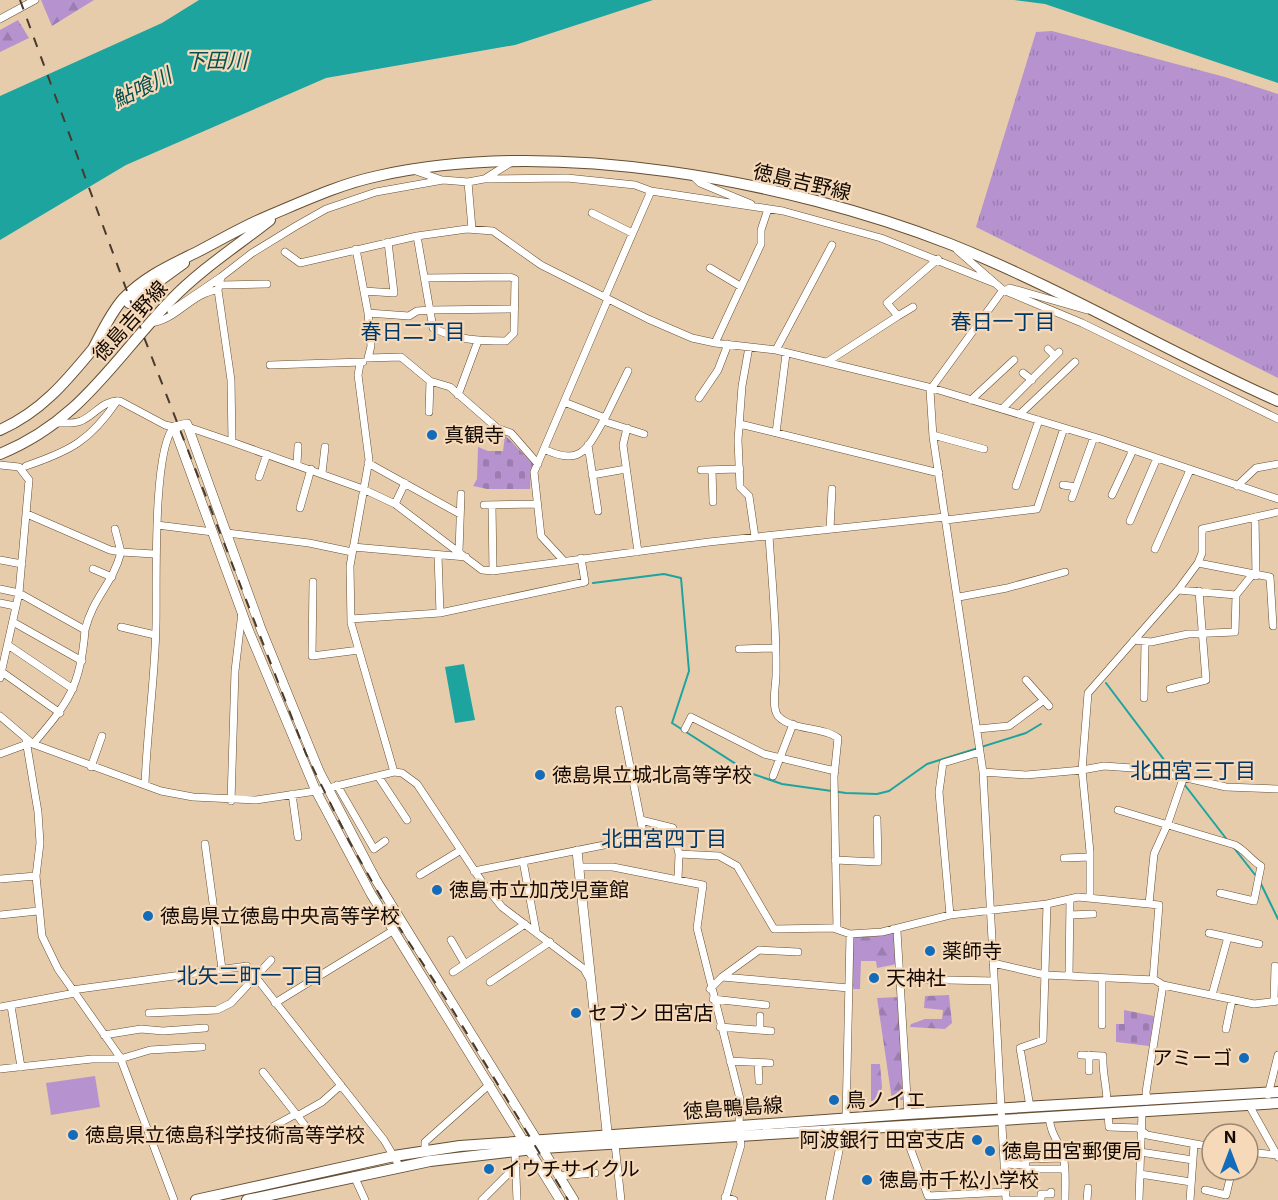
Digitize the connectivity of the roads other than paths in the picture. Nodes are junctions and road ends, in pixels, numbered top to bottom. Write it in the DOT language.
graph roads {
  1 [pos="35,0"];
  2 [pos="0,19"];
  3 [pos="512,162"];
  4 [pos="411,170"];
  5 [pos="693,177"];
  6 [pos="484,179"];
  7 [pos="442,180"];
  8 [pos="468,182"];
  9 [pos="651,191"];
  10 [pos="756,207"];
  11 [pos="285,209"];
  12 [pos="768,209"];
  13 [pos="592,213"];
  14 [pos="472,230"];
  15 [pos="632,233"];
  16 [pos="417,236"];
  17 [pos="388,242"];
  18 [pos="832,245"];
  19 [pos="951,245"];
  20 [pos="356,249"];
  21 [pos="285,252"];
  22 [pos="938,259"];
  23 [pos="710,268"];
  24 [pos="424,278"];
  25 [pos="994,283"];
  26 [pos="220,284"];
  27 [pos="267,284"];
  28 [pos="740,286"];
  29 [pos="364,291"];
  30 [pos="1003,291"];
  31 [pos="607,298"];
  32 [pos="913,307"];
  33 [pos="514,309"];
  34 [pos="430,310"];
  35 [pos="1098,311"];
  36 [pos="368,313"];
  37 [pos="898,316"];
  38 [pos="167,318"];
  39 [pos="150,323"];
  40 [pos="478,341"];
  41 [pos="715,343"];
  42 [pos="728,344"];
  43 [pos="749,347"];
  44 [pos="1048,349"];
  45 [pos="776,350"];
  46 [pos="786,354"];
  47 [pos="368,358"];
  48 [pos="1014,360"];
  49 [pos="827,362"];
  50 [pos="1074,362"];
  51 [pos="360,364"];
  52 [pos="270,365"];
  53 [pos="628,371"];
  54 [pos="1023,373"];
  55 [pos="1032,380"];
  56 [pos="430,381"];
  57 [pos="932,388"];
  58 [pos="458,395"];
  59 [pos="699,398"];
  60 [pos="117,400"];
  61 [pos="971,400"];
  62 [pos="1278,401"];
  63 [pos="564,402"];
  64 [pos="1002,409"];
  65 [pos="429,412"];
  66 [pos="1020,414"];
  67 [pos="1278,419"];
  68 [pos="604,420"];
  69 [pos="1039,420"];
  70 [pos="57,423"];
  71 [pos="740,424"];
  72 [pos="188,425"];
  73 [pos="174,427"];
  74 [pos="627,428"];
  75 [pos="1064,428"];
  76 [pos="0,430"];
  77 [pos="776,433"];
  78 [pos="644,434"];
  79 [pos="933,435"];
  80 [pos="1094,437"];
  81 [pos="232,442"];
  82 [pos="588,445"];
  83 [pos="298,446"];
  84 [pos="326,447"];
  85 [pos="544,449"];
  86 [pos="984,449"];
  87 [pos="1133,450"];
  88 [pos="0,454"];
  89 [pos="267,454"];
  90 [pos="1157,458"];
  91 [pos="368,463"];
  92 [pos="297,464"];
  93 [pos="538,464"];
  94 [pos="0,465"];
  95 [pos="1278,465"];
  96 [pos="26,466"];
  97 [pos="311,469"];
  98 [pos="627,469"];
  99 [pos="740,469"];
  100 [pos="701,470"];
  101 [pos="712,470"];
  102 [pos="1190,470"];
  103 [pos="322,473"];
  104 [pos="939,473"];
  105 [pos="592,475"];
  106 [pos="259,477"];
  107 [pos="405,483"];
  108 [pos="1063,485"];
  109 [pos="1016,486"];
  110 [pos="1237,486"];
  111 [pos="1076,487"];
  112 [pos="363,489"];
  113 [pos="832,489"];
  114 [pos="461,494"];
  115 [pos="1112,495"];
  116 [pos="1072,498"];
  117 [pos="1278,499"];
  118 [pos="713,502"];
  119 [pos="395,504"];
  120 [pos="537,504"];
  121 [pos="300,508"];
  122 [pos="598,511"];
  123 [pos="1278,512"];
  124 [pos="27,514"];
  125 [pos="460,514"];
  126 [pos="1255,517"];
  127 [pos="946,518"];
  128 [pos="1130,521"];
  129 [pos="157,525"];
  130 [pos="115,529"];
  131 [pos="830,529"];
  132 [pos="213,532"];
  133 [pos="227,533"];
  134 [pos="769,536"];
  135 [pos="754,537"];
  136 [pos="1155,549"];
  137 [pos="353,550"];
  138 [pos="121,552"];
  139 [pos="638,552"];
  140 [pos="154,554"];
  141 [pos="438,555"];
  142 [pos="462,555"];
  143 [pos="581,558"];
  144 [pos="0,560"];
  145 [pos="563,560"];
  146 [pos="1198,563"];
  147 [pos="22,564"];
  148 [pos="93,569"];
  149 [pos="493,571"];
  150 [pos="1065,572"];
  151 [pos="1254,575"];
  152 [pos="112,577"];
  153 [pos="313,582"];
  154 [pos="0,589"];
  155 [pos="1178,590"];
  156 [pos="1199,591"];
  157 [pos="19,593"];
  158 [pos="1236,595"];
  159 [pos="959,597"];
  160 [pos="0,603"];
  161 [pos="15,606"];
  162 [pos="242,612"];
  163 [pos="440,613"];
  164 [pos="351,619"];
  165 [pos="12,622"];
  166 [pos="121,627"];
  167 [pos="1273,627"];
  168 [pos="85,630"];
  169 [pos="1201,634"];
  170 [pos="155,635"];
  171 [pos="1134,640"];
  172 [pos="1145,643"];
  173 [pos="8,645"];
  174 [pos="775,648"];
  175 [pos="359,650"];
  176 [pos="740,650"];
  177 [pos="82,661"];
  178 [pos="1,675"];
  179 [pos="1026,680"];
  180 [pos="74,689"];
  181 [pos="1170,689"];
  182 [pos="1144,698"];
  183 [pos="619,710"];
  184 [pos="60,712"];
  185 [pos="0,716"];
  186 [pos="793,724"];
  187 [pos="685,729"];
  188 [pos="978,729"];
  189 [pos="102,736"];
  190 [pos="29,743"];
  191 [pos="980,752"];
  192 [pos="0,754"];
  193 [pos="781,759"];
  194 [pos="91,767"];
  195 [pos="1082,770"];
  196 [pos="835,771"];
  197 [pos="394,772"];
  198 [pos="983,772"];
  199 [pos="378,776"];
  200 [pos="773,776"];
  201 [pos="1184,776"];
  202 [pos="145,784"];
  203 [pos="332,787"];
  204 [pos="1278,789"];
  205 [pos="316,791"];
  206 [pos="292,794"];
  207 [pos="231,801"];
  208 [pos="1118,810"];
  209 [pos="877,819"];
  210 [pos="406,820"];
  211 [pos="641,820"];
  212 [pos="1168,823"];
  213 [pos="298,837"];
  214 [pos="385,841"];
  215 [pos="205,844"];
  216 [pos="460,850"];
  217 [pos="577,851"];
  218 [pos="679,854"];
  219 [pos="1090,857"];
  220 [pos="1064,858"];
  221 [pos="835,860"];
  222 [pos="523,861"];
  223 [pos="579,867"];
  224 [pos="474,871"];
  225 [pos="420,874"];
  226 [pos="36,876"];
  227 [pos="0,879"];
  228 [pos="678,879"];
  229 [pos="1220,892"];
  230 [pos="1090,898"];
  231 [pos="1070,899"];
  232 [pos="1047,904"];
  233 [pos="1149,904"];
  234 [pos="990,910"];
  235 [pos="38,911"];
  236 [pos="1093,914"];
  237 [pos="0,915"];
  238 [pos="950,915"];
  239 [pos="1070,915"];
  240 [pos="525,924"];
  241 [pos="837,929"];
  242 [pos="893,929"];
  243 [pos="394,930"];
  244 [pos="536,931"];
  245 [pos="1209,933"];
  246 [pos="850,934"];
  247 [pos="1228,937"];
  248 [pos="451,940"];
  249 [pos="550,942"];
  250 [pos="1258,944"];
  251 [pos="798,952"];
  252 [pos="271,960"];
  253 [pos="993,963"];
  254 [pos="465,964"];
  255 [pos="1275,966"];
  256 [pos="222,969"];
  257 [pos="453,972"];
  258 [pos="254,975"];
  259 [pos="1045,975"];
  260 [pos="1069,976"];
  261 [pos="722,977"];
  262 [pos="589,978"];
  263 [pos="1102,978"];
  264 [pos="901,979"];
  265 [pos="1153,980"];
  266 [pos="994,981"];
  267 [pos="490,982"];
  268 [pos="1164,985"];
  269 [pos="849,988"];
  270 [pos="710,989"];
  271 [pos="74,991"];
  272 [pos="1212,995"];
  273 [pos="713,999"];
  274 [pos="1232,999"];
  275 [pos="1276,1001"];
  276 [pos="275,1003"];
  277 [pos="766,1005"];
  278 [pos="11,1006"];
  279 [pos="0,1007"];
  280 [pos="149,1013"];
  281 [pos="760,1016"];
  282 [pos="1102,1025"];
  283 [pos="720,1027"];
  284 [pos="205,1029"];
  285 [pos="1226,1029"];
  286 [pos="760,1030"];
  287 [pos="771,1031"];
  288 [pos="104,1035"];
  289 [pos="202,1047"];
  290 [pos="1278,1055"];
  291 [pos="120,1059"];
  292 [pos="730,1061"];
  293 [pos="758,1063"];
  294 [pos="770,1063"];
  295 [pos="21,1067"];
  296 [pos="0,1069"];
  297 [pos="1089,1071"];
  298 [pos="263,1072"];
  299 [pos="759,1081"];
  300 [pos="490,1083"];
  301 [pos="341,1085"];
  302 [pos="1273,1097"];
  303 [pos="1147,1101"];
  304 [pos="1250,1105"];
  305 [pos="1030,1107"];
  306 [pos="1108,1108"];
  307 [pos="1002,1109"];
  308 [pos="1142,1112"];
  309 [pos="908,1114"];
  310 [pos="297,1115"];
  311 [pos="1049,1117"];
  312 [pos="846,1119"];
  313 [pos="1002,1121"];
  314 [pos="902,1126"];
  315 [pos="740,1131"];
  316 [pos="843,1131"];
  317 [pos="1143,1131"];
  318 [pos="263,1132"];
  319 [pos="314,1137"];
  320 [pos="610,1141"];
  321 [pos="540,1144"];
  322 [pos="526,1145"];
  323 [pos="1194,1145"];
  324 [pos="1200,1146"];
  325 [pos="425,1151"];
  326 [pos="515,1152"];
  327 [pos="1140,1152"];
  328 [pos="1260,1154"];
  329 [pos="394,1156"];
  330 [pos="1278,1156"];
  331 [pos="1063,1158"];
  332 [pos="1193,1160"];
  333 [pos="1004,1164"];
  334 [pos="1025,1164"];
  335 [pos="516,1166"];
  336 [pos="400,1167"];
  337 [pos="1064,1169"];
  338 [pos="595,1173"];
  339 [pos="1140,1174"];
  340 [pos="354,1176"];
  341 [pos="559,1176"];
  342 [pos="1191,1182"];
  343 [pos="1229,1182"];
  344 [pos="1088,1188"];
  345 [pos="1205,1190"];
  346 [pos="1006,1192"];
  347 [pos="1051,1192"];
  348 [pos="1226,1197"];
  349 [pos="725,1199"];
  350 [pos="174,1200"];
  351 [pos="196,1200"];
  352 [pos="247,1200"];
  353 [pos="365,1200"];
  354 [pos="482,1200"];
  355 [pos="517,1200"];
  356 [pos="560,1200"];
  357 [pos="574,1200"];
  358 [pos="621,1200"];
  359 [pos="734,1200"];
  360 [pos="829,1200"];
  361 [pos="1065,1200"];
  362 [pos="1088,1200"];
  363 [pos="1139,1200"];
  364 [pos="1190,1200"];
  1 -- 2 [label="street"];
  3 -- 4 [label="main road, 徳島吉野線"];
  3 -- 5 [label="main road, 徳島吉野線"];
  3 -- 6 [label="street"];
  4 -- 7 [label="street"];
  4 -- 11 [label="main road, 徳島吉野線"];
  5 -- 10 [label="street"];
  5 -- 19 [label="main road, 徳島吉野線"];
  6 -- 8 [label="street"];
  6 -- 9 [label="street"];
  7 -- 8 [label="street"];
  7 -- 26 [label="street"];
  8 -- 14 [label="street"];
  9 -- 10 [label="street"];
  9 -- 15 [label="street"];
  10 -- 12 [label="street"];
  11 -- 39 [label="main road, 徳島吉野線"];
  11 -- 76 [label="main road, 徳島吉野線"];
  12 -- 22 [label="street"];
  12 -- 28 [label="street"];
  13 -- 15 [label="street"];
  14 -- 16 [label="street"];
  14 -- 31 [label="street"];
  15 -- 31 [label="street"];
  16 -- 17 [label="street"];
  16 -- 24 [label="street"];
  17 -- 20 [label="street"];
  17 -- 29 [label="street"];
  18 -- 45 [label="street"];
  19 -- 25 [label="street"];
  19 -- 35 [label="main road, 徳島吉野線"];
  20 -- 21 [label="street"];
  20 -- 29 [label="street"];
  22 -- 25 [label="street"];
  22 -- 37 [label="street"];
  23 -- 28 [label="street"];
  24 -- 33 [label="street"];
  24 -- 34 [label="street"];
  25 -- 30 [label="street"];
  26 -- 27 [label="street"];
  26 -- 38 [label="street"];
  26 -- 38 [label="street"];
  26 -- 81 [label="street"];
  28 -- 41 [label="street"];
  29 -- 36 [label="street"];
  30 -- 35 [label="street"];
  30 -- 57 [label="street"];
  30 -- 67 [label="street"];
  31 -- 41 [label="street"];
  31 -- 63 [label="street"];
  32 -- 37 [label="street"];
  33 -- 34 [label="street"];
  33 -- 40 [label="street"];
  34 -- 36 [label="street"];
  34 -- 40 [label="street"];
  35 -- 62 [label="main road, 徳島吉野線"];
  36 -- 47 [label="street"];
  37 -- 49 [label="street"];
  38 -- 39 [label="street"];
  39 -- 70 [label="main road, 徳島吉野線"];
  40 -- 58 [label="street"];
  41 -- 42 [label="street"];
  42 -- 43 [label="street"];
  42 -- 59 [label="street"];
  43 -- 45 [label="street"];
  43 -- 71 [label="street"];
  44 -- 55 [label="street"];
  45 -- 46 [label="street"];
  46 -- 49 [label="street"];
  46 -- 77 [label="street"];
  47 -- 51 [label="street"];
  47 -- 56 [label="street"];
  48 -- 61 [label="street"];
  49 -- 57 [label="street"];
  50 -- 66 [label="street"];
  51 -- 52 [label="street"];
  51 -- 91 [label="street"];
  53 -- 68 [label="street"];
  54 -- 55 [label="street"];
  55 -- 64 [label="street"];
  56 -- 58 [label="street"];
  56 -- 65 [label="street"];
  57 -- 61 [label="street"];
  57 -- 79 [label="street"];
  58 -- 93 [label="street"];
  60 -- 70 [label="street"];
  60 -- 73 [label="street"];
  60 -- 96 [label="street"];
  61 -- 64 [label="street"];
  63 -- 68 [label="street"];
  63 -- 85 [label="street"];
  64 -- 66 [label="street"];
  66 -- 69 [label="street"];
  68 -- 74 [label="street"];
  68 -- 82 [label="street"];
  69 -- 75 [label="street"];
  69 -- 109 [label="street"];
  70 -- 88 [label="main road, 徳島吉野線"];
  71 -- 77 [label="street"];
  71 -- 99 [label="street"];
  72 -- 73 [label="street"];
  72 -- 81 [label="street"];
  72 -- 133 [label="street"];
  73 -- 129 [label="street"];
  73 -- 132 [label="street"];
  74 -- 78 [label="street"];
  74 -- 98 [label="street"];
  75 -- 80 [label="street"];
  75 -- 127 [label="street"];
  77 -- 104 [label="street"];
  79 -- 86 [label="street"];
  79 -- 104 [label="street"];
  80 -- 87 [label="street"];
  80 -- 111 [label="street"];
  81 -- 89 [label="street"];
  82 -- 85 [label="street"];
  82 -- 105 [label="street"];
  83 -- 92 [label="street"];
  84 -- 103 [label="street"];
  85 -- 93 [label="street"];
  87 -- 90 [label="street"];
  87 -- 115 [label="street"];
  89 -- 92 [label="street"];
  89 -- 106 [label="street"];
  90 -- 102 [label="street"];
  90 -- 128 [label="street"];
  91 -- 107 [label="street"];
  91 -- 112 [label="street"];
  92 -- 97 [label="street"];
  93 -- 120 [label="street"];
  94 -- 124 [label="street"];
  95 -- 110 [label="street"];
  97 -- 103 [label="street"];
  97 -- 121 [label="street"];
  98 -- 105 [label="street"];
  98 -- 139 [label="street"];
  99 -- 101 [label="street"];
  99 -- 135 [label="street"];
  100 -- 101 [label="street"];
  101 -- 118 [label="street"];
  102 -- 110 [label="street"];
  102 -- 136 [label="street"];
  103 -- 112 [label="street"];
  104 -- 127 [label="street"];
  105 -- 122 [label="street"];
  107 -- 119 [label="street"];
  107 -- 125 [label="street"];
  108 -- 111 [label="street"];
  110 -- 117 [label="street"];
  111 -- 116 [label="street"];
  112 -- 119 [label="street"];
  112 -- 137 [label="street"];
  113 -- 131 [label="street"];
  114 -- 125 [label="street"];
  119 -- 142 [label="street"];
  120 -- 145 [label="street"];
  120 -- 149 [label="street"];
  123 -- 126 [label="street"];
  124 -- 138 [label="street"];
  124 -- 147 [label="street"];
  125 -- 142 [label="street"];
  126 -- 146 [label="street"];
  126 -- 151 [label="street"];
  127 -- 131 [label="street"];
  127 -- 159 [label="street"];
  129 -- 132 [label="street"];
  129 -- 140 [label="street"];
  130 -- 138 [label="street"];
  131 -- 134 [label="street"];
  132 -- 162 [label="street"];
  133 -- 137 [label="street"];
  133 -- 203 [label="street"];
  134 -- 135 [label="street"];
  134 -- 174 [label="street"];
  135 -- 139 [label="street"];
  137 -- 141 [label="street"];
  137 -- 164 [label="street"];
  138 -- 140 [label="street"];
  138 -- 152 [label="street"];
  139 -- 143 [label="street"];
  140 -- 170 [label="street"];
  141 -- 142 [label="street"];
  141 -- 163 [label="street"];
  142 -- 149 [label="street"];
  143 -- 145 [label="street"];
  143 -- 163 [label="street"];
  144 -- 147 [label="street"];
  145 -- 149 [label="street"];
  146 -- 151 [label="street"];
  146 -- 155 [label="street"];
  147 -- 157 [label="street"];
  148 -- 152 [label="street"];
  150 -- 159 [label="street"];
  151 -- 158 [label="street"];
  151 -- 167 [label="street"];
  152 -- 168 [label="street"];
  153 -- 175 [label="street"];
  154 -- 157 [label="street"];
  155 -- 156 [label="street"];
  155 -- 171 [label="street"];
  156 -- 158 [label="street"];
  156 -- 169 [label="street"];
  157 -- 161 [label="street"];
  157 -- 168 [label="street"];
  158 -- 169 [label="street"];
  159 -- 188 [label="street"];
  160 -- 161 [label="street"];
  161 -- 165 [label="street"];
  162 -- 205 [label="street"];
  162 -- 207 [label="street"];
  163 -- 164 [label="street"];
  164 -- 175 [label="street"];
  165 -- 173 [label="street"];
  165 -- 177 [label="street"];
  166 -- 170 [label="street"];
  168 -- 177 [label="street"];
  169 -- 172 [label="street"];
  169 -- 181 [label="street"];
  170 -- 202 [label="street"];
  171 -- 172 [label="street"];
  171 -- 195 [label="street"];
  172 -- 182 [label="street"];
  173 -- 178 [label="street"];
  173 -- 180 [label="street"];
  174 -- 176 [label="street"];
  174 -- 186 [label="street"];
  175 -- 197 [label="street"];
  177 -- 180 [label="street"];
  178 -- 184 [label="street"];
  179 -- 188 [label="street"];
  180 -- 184 [label="street"];
  183 -- 211 [label="street"];
  184 -- 190 [label="street"];
  185 -- 190 [label="street"];
  186 -- 193 [label="street"];
  186 -- 196 [label="street"];
  187 -- 193 [label="street"];
  188 -- 191 [label="street"];
  189 -- 194 [label="street"];
  190 -- 192 [label="street"];
  190 -- 194 [label="street"];
  190 -- 226 [label="street"];
  191 -- 198 [label="street"];
  191 -- 238 [label="street"];
  193 -- 196 [label="street"];
  193 -- 200 [label="street"];
  194 -- 202 [label="street"];
  195 -- 198 [label="street"];
  195 -- 201 [label="street"];
  195 -- 219 [label="street"];
  196 -- 221 [label="street"];
  197 -- 199 [label="street"];
  197 -- 216 [label="street"];
  198 -- 234 [label="street"];
  199 -- 203 [label="street"];
  199 -- 210 [label="street"];
  201 -- 204 [label="street"];
  201 -- 212 [label="street"];
  202 -- 207 [label="street"];
  203 -- 205 [label="street"];
  203 -- 214 [label="street"];
  203 -- 321 [label="street"];
  205 -- 206 [label="street"];
  205 -- 243 [label="street"];
  206 -- 207 [label="street"];
  206 -- 213 [label="street"];
  208 -- 212 [label="street"];
  209 -- 221 [label="street"];
  211 -- 217 [label="street"];
  211 -- 218 [label="street"];
  212 -- 229 [label="street"];
  212 -- 233 [label="street"];
  215 -- 256 [label="street"];
  216 -- 224 [label="street"];
  216 -- 225 [label="street"];
  217 -- 222 [label="street"];
  217 -- 223 [label="street"];
  218 -- 228 [label="street"];
  218 -- 241 [label="street"];
  219 -- 220 [label="street"];
  219 -- 230 [label="street"];
  221 -- 241 [label="street"];
  222 -- 224 [label="street"];
  222 -- 244 [label="street"];
  223 -- 228 [label="street"];
  223 -- 262 [label="street"];
  224 -- 240 [label="street"];
  226 -- 227 [label="street"];
  226 -- 235 [label="street"];
  228 -- 270 [label="street"];
  230 -- 231 [label="street"];
  230 -- 233 [label="street"];
  231 -- 232 [label="street"];
  231 -- 239 [label="street"];
  232 -- 234 [label="street"];
  232 -- 259 [label="street"];
  233 -- 265 [label="street"];
  234 -- 238 [label="street"];
  234 -- 253 [label="street"];
  235 -- 237 [label="street"];
  235 -- 271 [label="street"];
  236 -- 239 [label="street"];
  238 -- 242 [label="street"];
  239 -- 260 [label="street"];
  240 -- 244 [label="street"];
  240 -- 254 [label="street"];
  241 -- 246 [label="street"];
  242 -- 246 [label="street"];
  242 -- 264 [label="street"];
  243 -- 276 [label="street"];
  243 -- 300 [label="street"];
  244 -- 249 [label="street"];
  245 -- 247 [label="street"];
  246 -- 269 [label="street"];
  247 -- 250 [label="street"];
  247 -- 272 [label="street"];
  248 -- 254 [label="street"];
  249 -- 262 [label="street"];
  249 -- 267 [label="street"];
  251 -- 261 [label="street"];
  252 -- 258 [label="street"];
  253 -- 259 [label="street"];
  253 -- 266 [label="street"];
  254 -- 257 [label="street"];
  255 -- 275 [label="street"];
  256 -- 258 [label="street"];
  256 -- 271 [label="street"];
  258 -- 276 [label="street"];
  258 -- 280 [label="street"];
  259 -- 260 [label="street"];
  259 -- 305 [label="street"];
  260 -- 263 [label="street"];
  261 -- 269 [label="street"];
  261 -- 270 [label="street"];
  262 -- 320 [label="street"];
  263 -- 265 [label="street"];
  263 -- 282 [label="street"];
  264 -- 266 [label="street"];
  264 -- 309 [label="street"];
  265 -- 268 [label="street"];
  266 -- 307 [label="street"];
  268 -- 272 [label="street"];
  268 -- 303 [label="street"];
  269 -- 312 [label="street"];
  270 -- 273 [label="street"];
  271 -- 278 [label="street"];
  271 -- 288 [label="street"];
  272 -- 274 [label="street"];
  273 -- 277 [label="street"];
  273 -- 283 [label="street"];
  274 -- 275 [label="street"];
  274 -- 285 [label="street"];
  276 -- 301 [label="street"];
  278 -- 279 [label="street"];
  278 -- 295 [label="street"];
  281 -- 286 [label="street"];
  283 -- 286 [label="street"];
  283 -- 292 [label="street"];
  284 -- 288 [label="street"];
  286 -- 287 [label="street"];
  288 -- 291 [label="street"];
  289 -- 291 [label="street"];
  290 -- 302 [label="street"];
  291 -- 295 [label="street"];
  291 -- 350 [label="street"];
  292 -- 293 [label="street"];
  292 -- 315 [label="street"];
  293 -- 294 [label="street"];
  293 -- 299 [label="street"];
  295 -- 296 [label="street"];
  297 -- 306 [label="street"];
  298 -- 310 [label="street"];
  300 -- 322 [label="street"];
  300 -- 325 [label="street"];
  301 -- 310 [label="street"];
  301 -- 329 [label="street"];
  302 -- 303 [label="main road, 徳島鴨島線"];
  302 -- 304 [label="main road, 徳島鴨島線"];
  303 -- 306 [label="main road, 徳島鴨島線"];
  304 -- 308 [label="main road, 徳島鴨島線"];
  304 -- 330 [label="street"];
  305 -- 306 [label="main road, 徳島鴨島線"];
  305 -- 307 [label="main road, 徳島鴨島線"];
  306 -- 308 [label="main road, 徳島鴨島線"];
  306 -- 311 [label="main road, 徳島鴨島線"];
  306 -- 317 [label="street"];
  307 -- 309 [label="main road, 徳島鴨島線"];
  307 -- 313 [label="street"];
  308 -- 317 [label="street"];
  309 -- 312 [label="main road, 徳島鴨島線"];
  310 -- 318 [label="street"];
  310 -- 319 [label="street"];
  311 -- 313 [label="main road, 徳島鴨島線"];
  311 -- 331 [label="street"];
  312 -- 315 [label="main road, 徳島鴨島線"];
  313 -- 314 [label="main road, 徳島鴨島線"];
  313 -- 333 [label="street"];
  314 -- 316 [label="main road, 徳島鴨島線"];
  314 -- 346 [label="street"];
  315 -- 316 [label="main road, 徳島鴨島線"];
  315 -- 320 [label="main road, 徳島鴨島線"];
  315 -- 349 [label="street"];
  316 -- 360 [label="street"];
  317 -- 323 [label="street"];
  317 -- 327 [label="street"];
  320 -- 321 [label="main road, 徳島鴨島線"];
  320 -- 358 [label="street"];
  321 -- 322 [label="main road, 徳島鴨島線"];
  321 -- 341 [label="street"];
  322 -- 325 [label="main road, 徳島鴨島線"];
  322 -- 326 [label="main road, 徳島鴨島線"];
  322 -- 356 [label="street"];
  323 -- 324 [label="street"];
  323 -- 332 [label="street"];
  325 -- 329 [label="main road, 徳島鴨島線"];
  326 -- 335 [label="street"];
  326 -- 336 [label="main road, 徳島鴨島線"];
  327 -- 332 [label="street"];
  327 -- 339 [label="street"];
  328 -- 330 [label="street"];
  329 -- 336 [label="street"];
  329 -- 351 [label="main road, 徳島鴨島線"];
  331 -- 334 [label="street"];
  331 -- 337 [label="street"];
  332 -- 342 [label="street"];
  333 -- 334 [label="street"];
  333 -- 346 [label="street"];
  334 -- 337 [label="street"];
  335 -- 354 [label="street"];
  335 -- 355 [label="street"];
  336 -- 340 [label="main road, 徳島鴨島線"];
  337 -- 361 [label="street"];
  338 -- 341 [label="street"];
  339 -- 342 [label="street"];
  339 -- 363 [label="street"];
  340 -- 352 [label="main road, 徳島鴨島線"];
  340 -- 353 [label="street"];
  341 -- 357 [label="street"];
  342 -- 364 [label="street"];
  343 -- 348 [label="street"];
  344 -- 362 [label="street"];
  345 -- 348 [label="street"];
  346 -- 347 [label="street"];
  349 -- 359 [label="street"];
}
